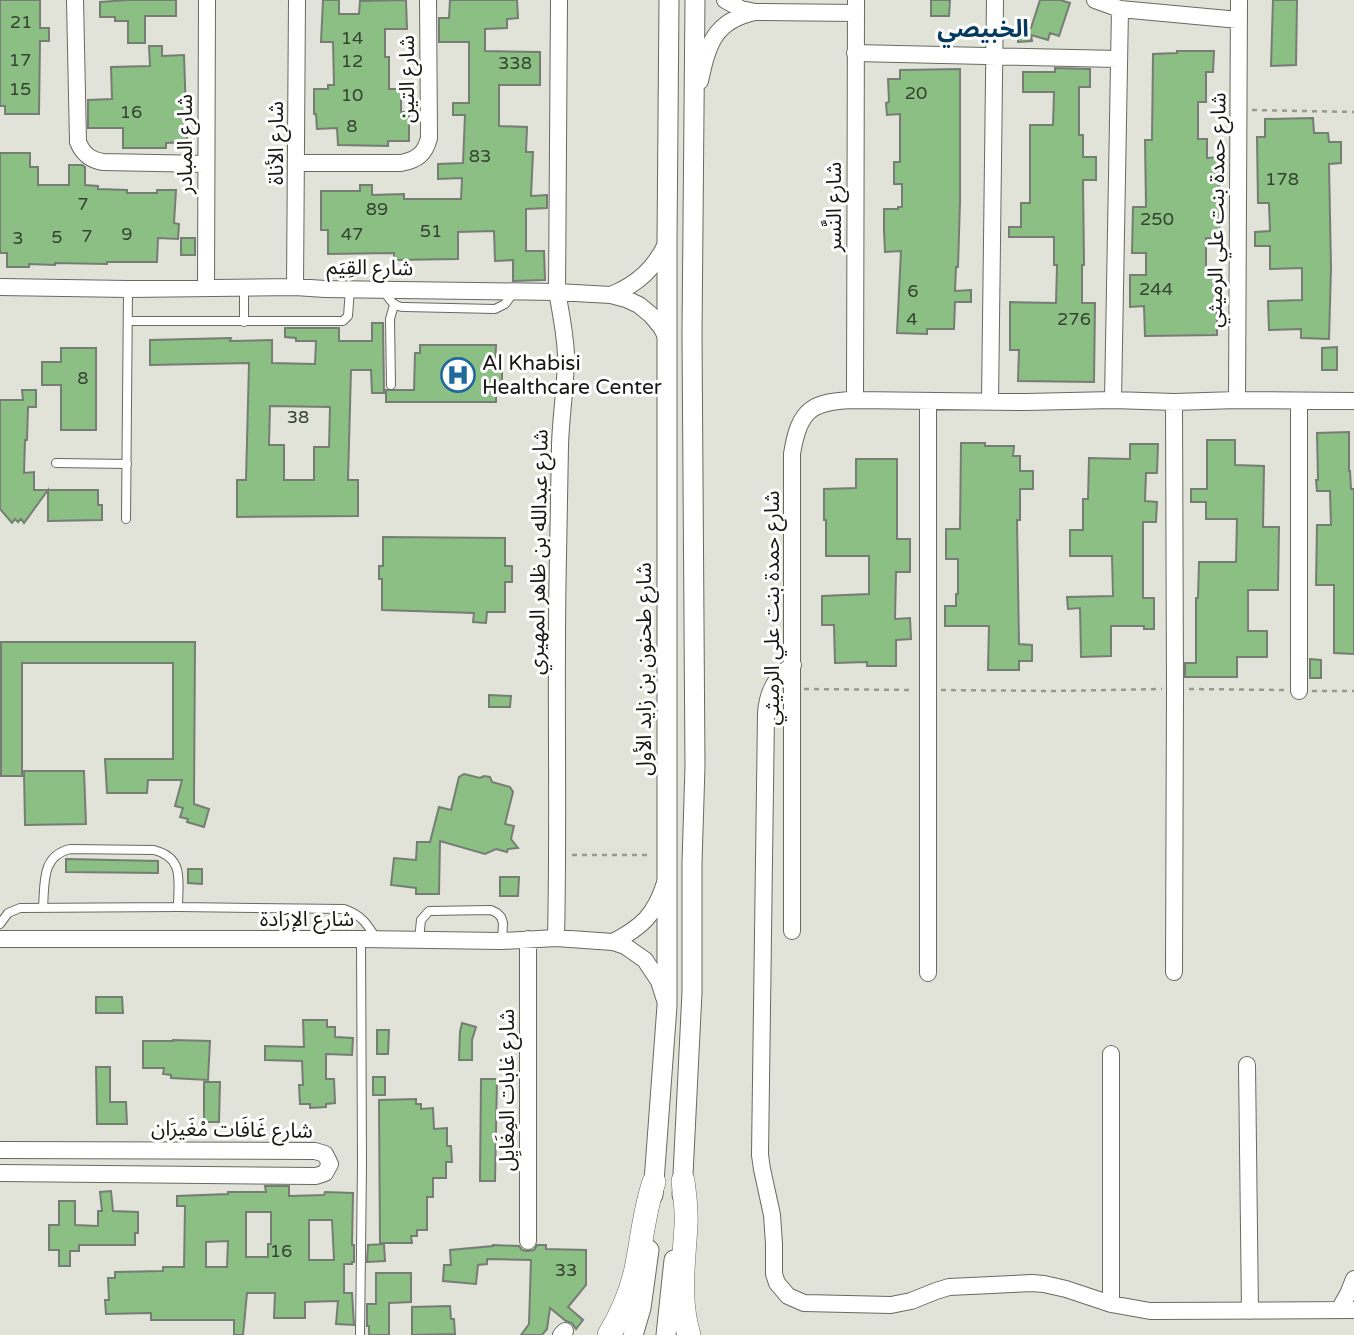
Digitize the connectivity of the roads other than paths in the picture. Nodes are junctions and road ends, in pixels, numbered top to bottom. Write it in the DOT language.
graph roads {
  1 [pos="75,0"];
  2 [pos="208,0"];
  3 [pos="298,0"];
  4 [pos="428,0"];
  5 [pos="559,0"];
  6 [pos="669,0"];
  7 [pos="695,0"];
  8 [pos="725,0"];
  9 [pos="995,0"];
  10 [pos="1095,0"];
  11 [pos="1239,0"];
  12 [pos="856,7"];
  13 [pos="1120,9"];
  14 [pos="755,12"];
  15 [pos="1239,20"];
  16 [pos="855,53"];
  17 [pos="995,56"];
  18 [pos="1118,59"];
  19 [pos="695,104"];
  20 [pos="297,163"];
  21 [pos="206,164"];
  22 [pos="667,242"];
  23 [pos="0,287"];
  24 [pos="295,287"];
  25 [pos="206,288"];
  26 [pos="244,288"];
  27 [pos="128,289"];
  28 [pos="350,289"];
  29 [pos="383,289"];
  30 [pos="515,291"];
  31 [pos="557,292"];
  32 [pos="611,295"];
  33 [pos="394,304"];
  34 [pos="128,321"];
  35 [pos="244,322"];
  36 [pos="667,340"];
  37 [pos="391,385"];
  38 [pos="855,400"];
  39 [pos="1113,400"];
  40 [pos="1237,400"];
  41 [pos="928,401"];
  42 [pos="990,401"];
  43 [pos="1354,401"];
  44 [pos="1174,402"];
  45 [pos="1299,402"];
  46 [pos="56,463"];
  47 [pos="127,464"];
  48 [pos="126,519"];
  49 [pos="793,665"];
  50 [pos="1299,691"];
  51 [pos="666,880"];
  52 [pos="43,907"];
  53 [pos="178,907"];
  54 [pos="0,924"];
  55 [pos="792,931"];
  56 [pos="556,938"];
  57 [pos="0,939"];
  58 [pos="528,939"];
  59 [pos="369,940"];
  60 [pos="419,940"];
  61 [pos="502,941"];
  62 [pos="613,942"];
  63 [pos="928,972"];
  64 [pos="1174,972"];
  65 [pos="667,1006"];
  66 [pos="1111,1054"];
  67 [pos="1247,1065"];
  68 [pos="0,1150"];
  69 [pos="0,1173"];
  70 [pos="683,1181"];
  71 [pos="654,1182"];
  72 [pos="528,1241"];
  73 [pos="1354,1279"];
  74 [pos="1111,1304"];
  75 [pos="1346,1310"];
  76 [pos="1250,1311"];
  77 [pos="359,1335"];
  78 [pos="608,1335"];
  79 [pos="633,1335"];
  80 [pos="666,1335"];
  81 [pos="689,1335"];
  1 -- 21 [label="street"];
  2 -- 21 [label="street, شارع المبادر"];
  3 -- 20 [label="street, شارع الأناة"];
  4 -- 20 [label="street, شارع التين"];
  5 -- 31 [label="street, شارع عبدالله بن ظاهر المهيري"];
  6 -- 22 [label="street, شارع طحنون بن زايد الأول"];
  7 -- 19 [label="street"];
  8 -- 14 [label="street, شارع النَّسر"];
  9 -- 17 [label="street"];
  10 -- 13 [label="street"];
  11 -- 15 [label="street, شارع حمدة بنت علي الرميثي"];
  12 -- 14 [label="street, شارع النَّسر"];
  12 -- 16 [label="street, شارع النَّسر"];
  13 -- 15 [label="street"];
  13 -- 18 [label="street"];
  14 -- 19 [label="street, شارع النَّسر"];
  15 -- 40 [label="street, شارع حمدة بنت علي الرميثي"];
  16 -- 17 [label="street"];
  16 -- 38 [label="street, شارع النَّسر"];
  17 -- 18 [label="street"];
  17 -- 42 [label="street"];
  18 -- 39 [label="street"];
  19 -- 70 [label="street"];
  20 -- 24 [label="street, شارع الأناة"];
  21 -- 25 [label="street, شارع المبادر"];
  22 -- 32 [label="street"];
  22 -- 36 [label="street, شارع طحنون بن زايد الأول"];
  23 -- 27 [label="street, شارع القِيَم"];
  24 -- 26 [label="street, شارع القِيَم"];
  24 -- 28 [label="street, شارع القِيَم"];
  25 -- 26 [label="street, شارع القِيَم"];
  25 -- 27 [label="street, شارع القِيَم"];
  26 -- 35 [label="lane"];
  27 -- 34 [label="lane"];
  28 -- 29 [label="street, شارع القِيَم"];
  28 -- 35 [label="lane"];
  29 -- 30 [label="street, شارع القِيَم"];
  29 -- 33 [label="lane"];
  30 -- 31 [label="street, شارع القِيَم"];
  30 -- 33 [label="lane"];
  31 -- 32 [label="street, شارع القِيَم"];
  31 -- 56 [label="street, شارع عبدالله بن ظاهر المهيري"];
  32 -- 36 [label="street, شارع القِيَم"];
  33 -- 37 [label="lane"];
  34 -- 35 [label="lane"];
  34 -- 47 [label="lane"];
  36 -- 51 [label="street, شارع طحنون بن زايد الأول"];
  38 -- 41 [label="street, شارع حمدة بنت علي الرميثي"];
  38 -- 49 [label="street, شارع حمدة بنت علي الرميثي"];
  39 -- 42 [label="street, شارع حمدة بنت علي الرميثي"];
  39 -- 44 [label="street, شارع حمدة بنت علي الرميثي"];
  40 -- 44 [label="street, شارع حمدة بنت علي الرميثي"];
  40 -- 45 [label="street, شارع حمدة بنت علي الرميثي"];
  41 -- 42 [label="street, شارع حمدة بنت علي الرميثي"];
  41 -- 63 [label="street"];
  43 -- 45 [label="street, شارع حمدة بنت علي الرميثي"];
  44 -- 64 [label="street"];
  45 -- 50 [label="street"];
  46 -- 47 [label="lane"];
  47 -- 48 [label="lane"];
  49 -- 55 [label="street, شارع حمدة بنت علي الرميثي"];
  49 -- 74 [label="street"];
  51 -- 62 [label="street"];
  51 -- 65 [label="street, شارع طحنون بن زايد الأول"];
  52 -- 53 [label="lane"];
  52 -- 53 [label="lane"];
  52 -- 54 [label="lane"];
  53 -- 59 [label="lane"];
  56 -- 58 [label="street, شارع الإرَادة"];
  56 -- 62 [label="street, شارع الإرَادة"];
  57 -- 59 [label="street, شارع الإرَادة"];
  58 -- 61 [label="street, شارع الإرَادة"];
  58 -- 72 [label="street, شارع غابات المِغَايِل"];
  59 -- 60 [label="street, شارع الإرَادة"];
  59 -- 77 [label="lane"];
  60 -- 61 [label="street, شارع الإرَادة"];
  60 -- 61 [label="lane"];
  62 -- 65 [label="street, شارع الإرَادة"];
  65 -- 71 [label="street, شارع طحنون بن زايد الأول"];
  66 -- 74 [label="street"];
  67 -- 76 [label="street"];
  68 -- 69 [label="street, شارع غَافَات مْغَيرَان"];
  70 -- 80 [label="street"];
  70 -- 81 [label="main road"];
  71 -- 78 [label="main road"];
  71 -- 79 [label="street, شارع طحنون بن زايد الأول"];
  73 -- 75 [label="street"];
  74 -- 76 [label="street"];
  75 -- 76 [label="street"];
}
